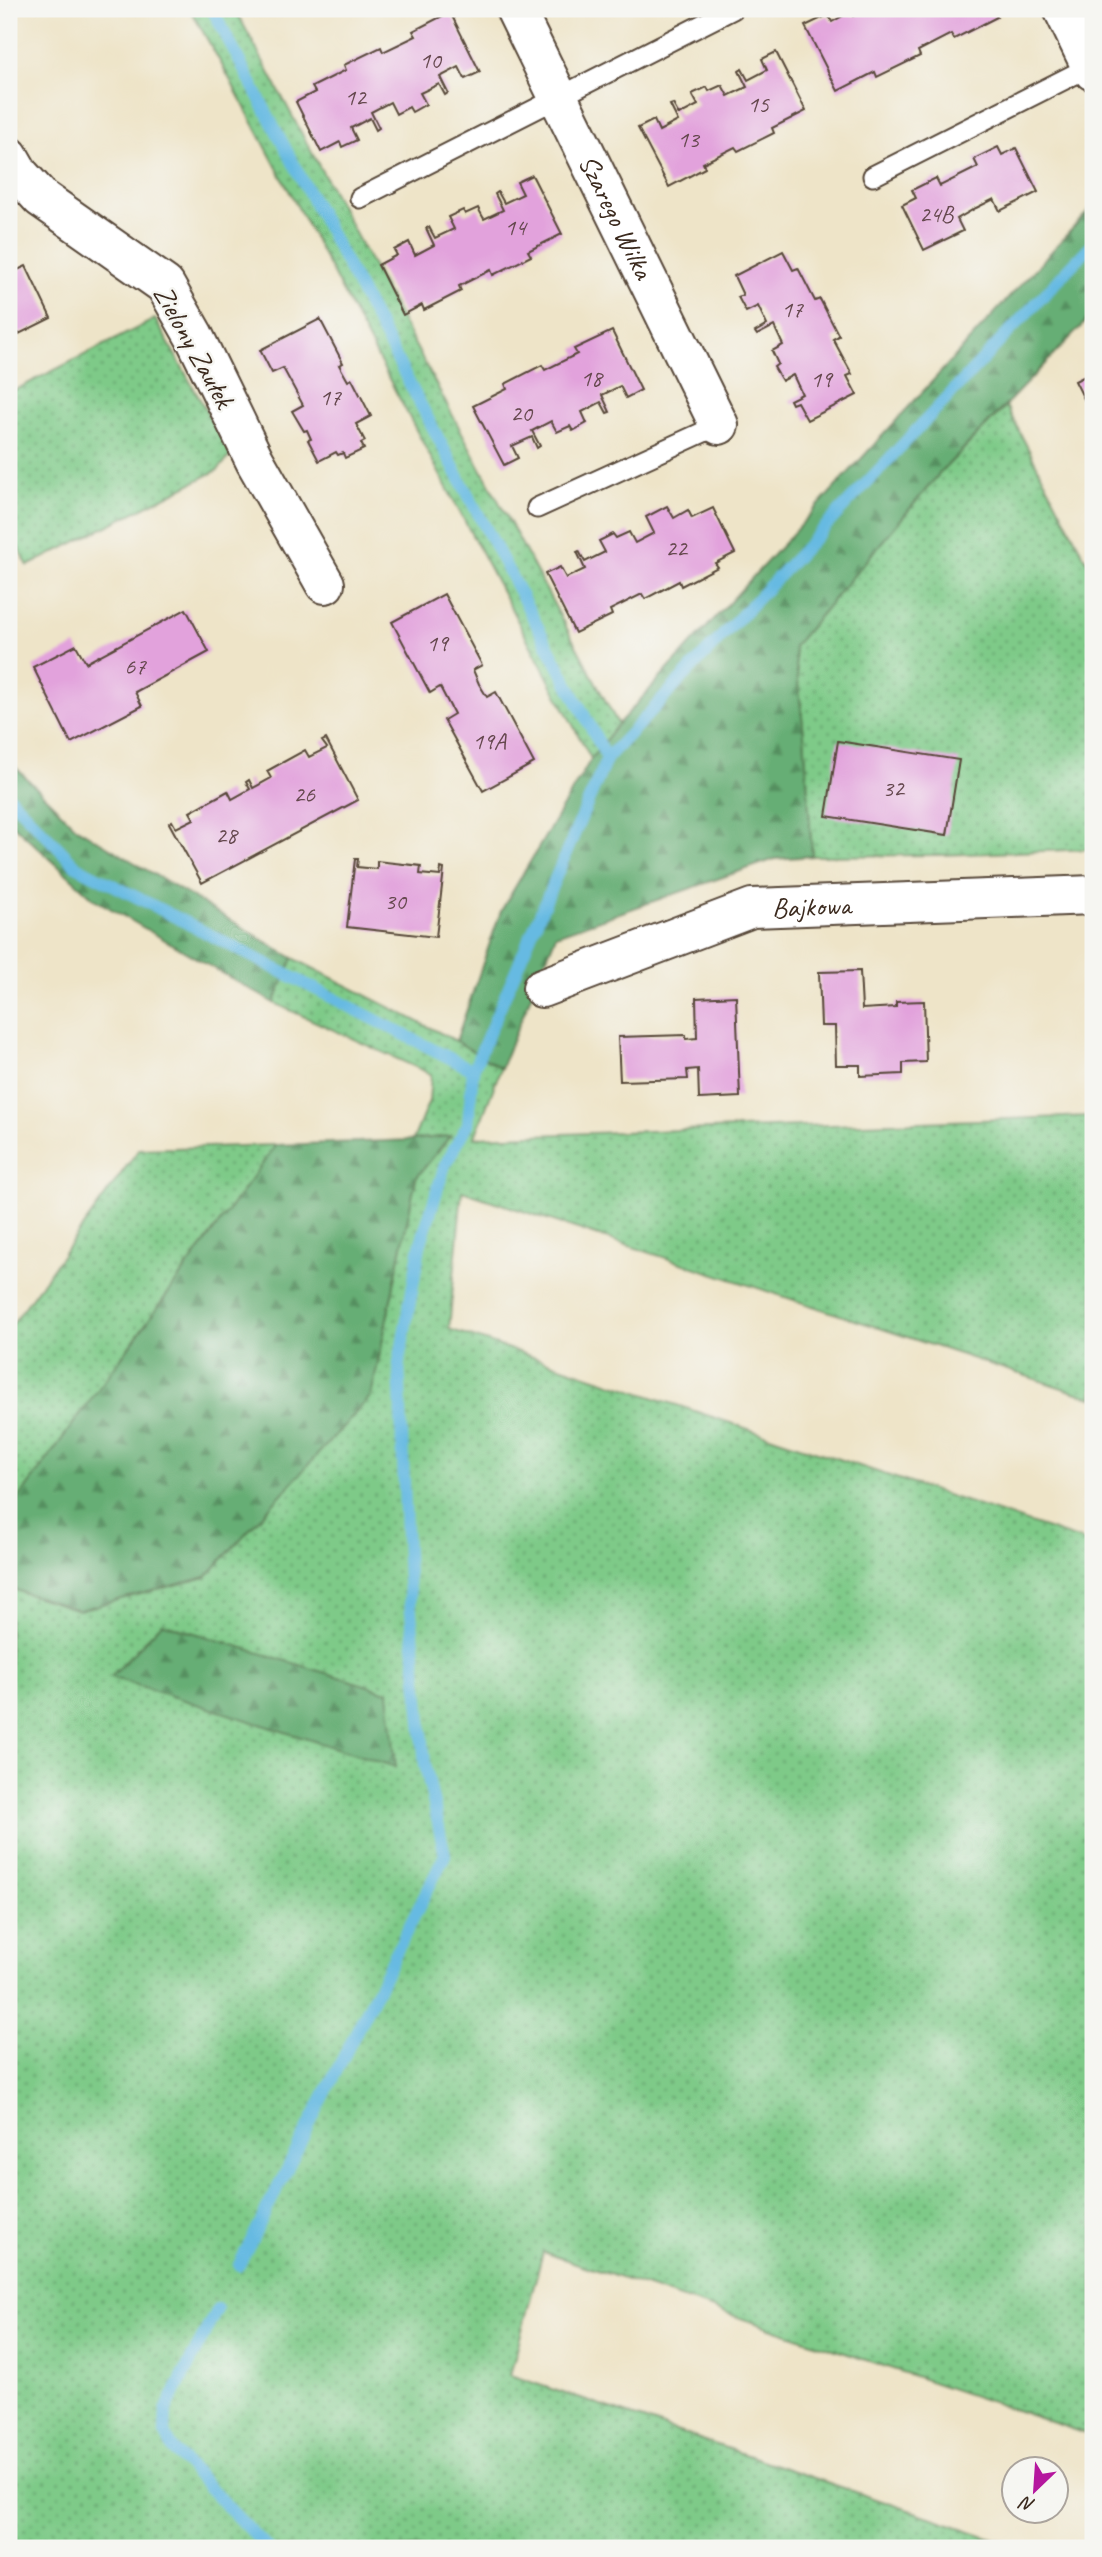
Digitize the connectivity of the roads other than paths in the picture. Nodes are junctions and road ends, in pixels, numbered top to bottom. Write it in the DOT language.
graph roads {
  1 [pos="515,9"];
  2 [pos="733,9"];
  3 [pos="1063,9"];
  4 [pos="1092,68"];
  5 [pos="558,96"];
  6 [pos="12,171"];
  7 [pos="873,176"];
  8 [pos="360,198"];
  9 [pos="719,425"];
  10 [pos="537,508"];
  11 [pos="325,584"];
  12 [pos="1093,895"];
  13 [pos="542,988"];
  1 -- 5 [label="street, Szarego Wilka"];
  2 -- 5 [label="lane"];
  3 -- 4 [label="street"];
  4 -- 7 [label="lane"];
  5 -- 8 [label="lane"];
  5 -- 9 [label="street, Szarego Wilka"];
  6 -- 11 [label="street, Zielony Zaułek"];
  9 -- 10 [label="lane"];
  12 -- 13 [label="street, Bajkowa"];
}
